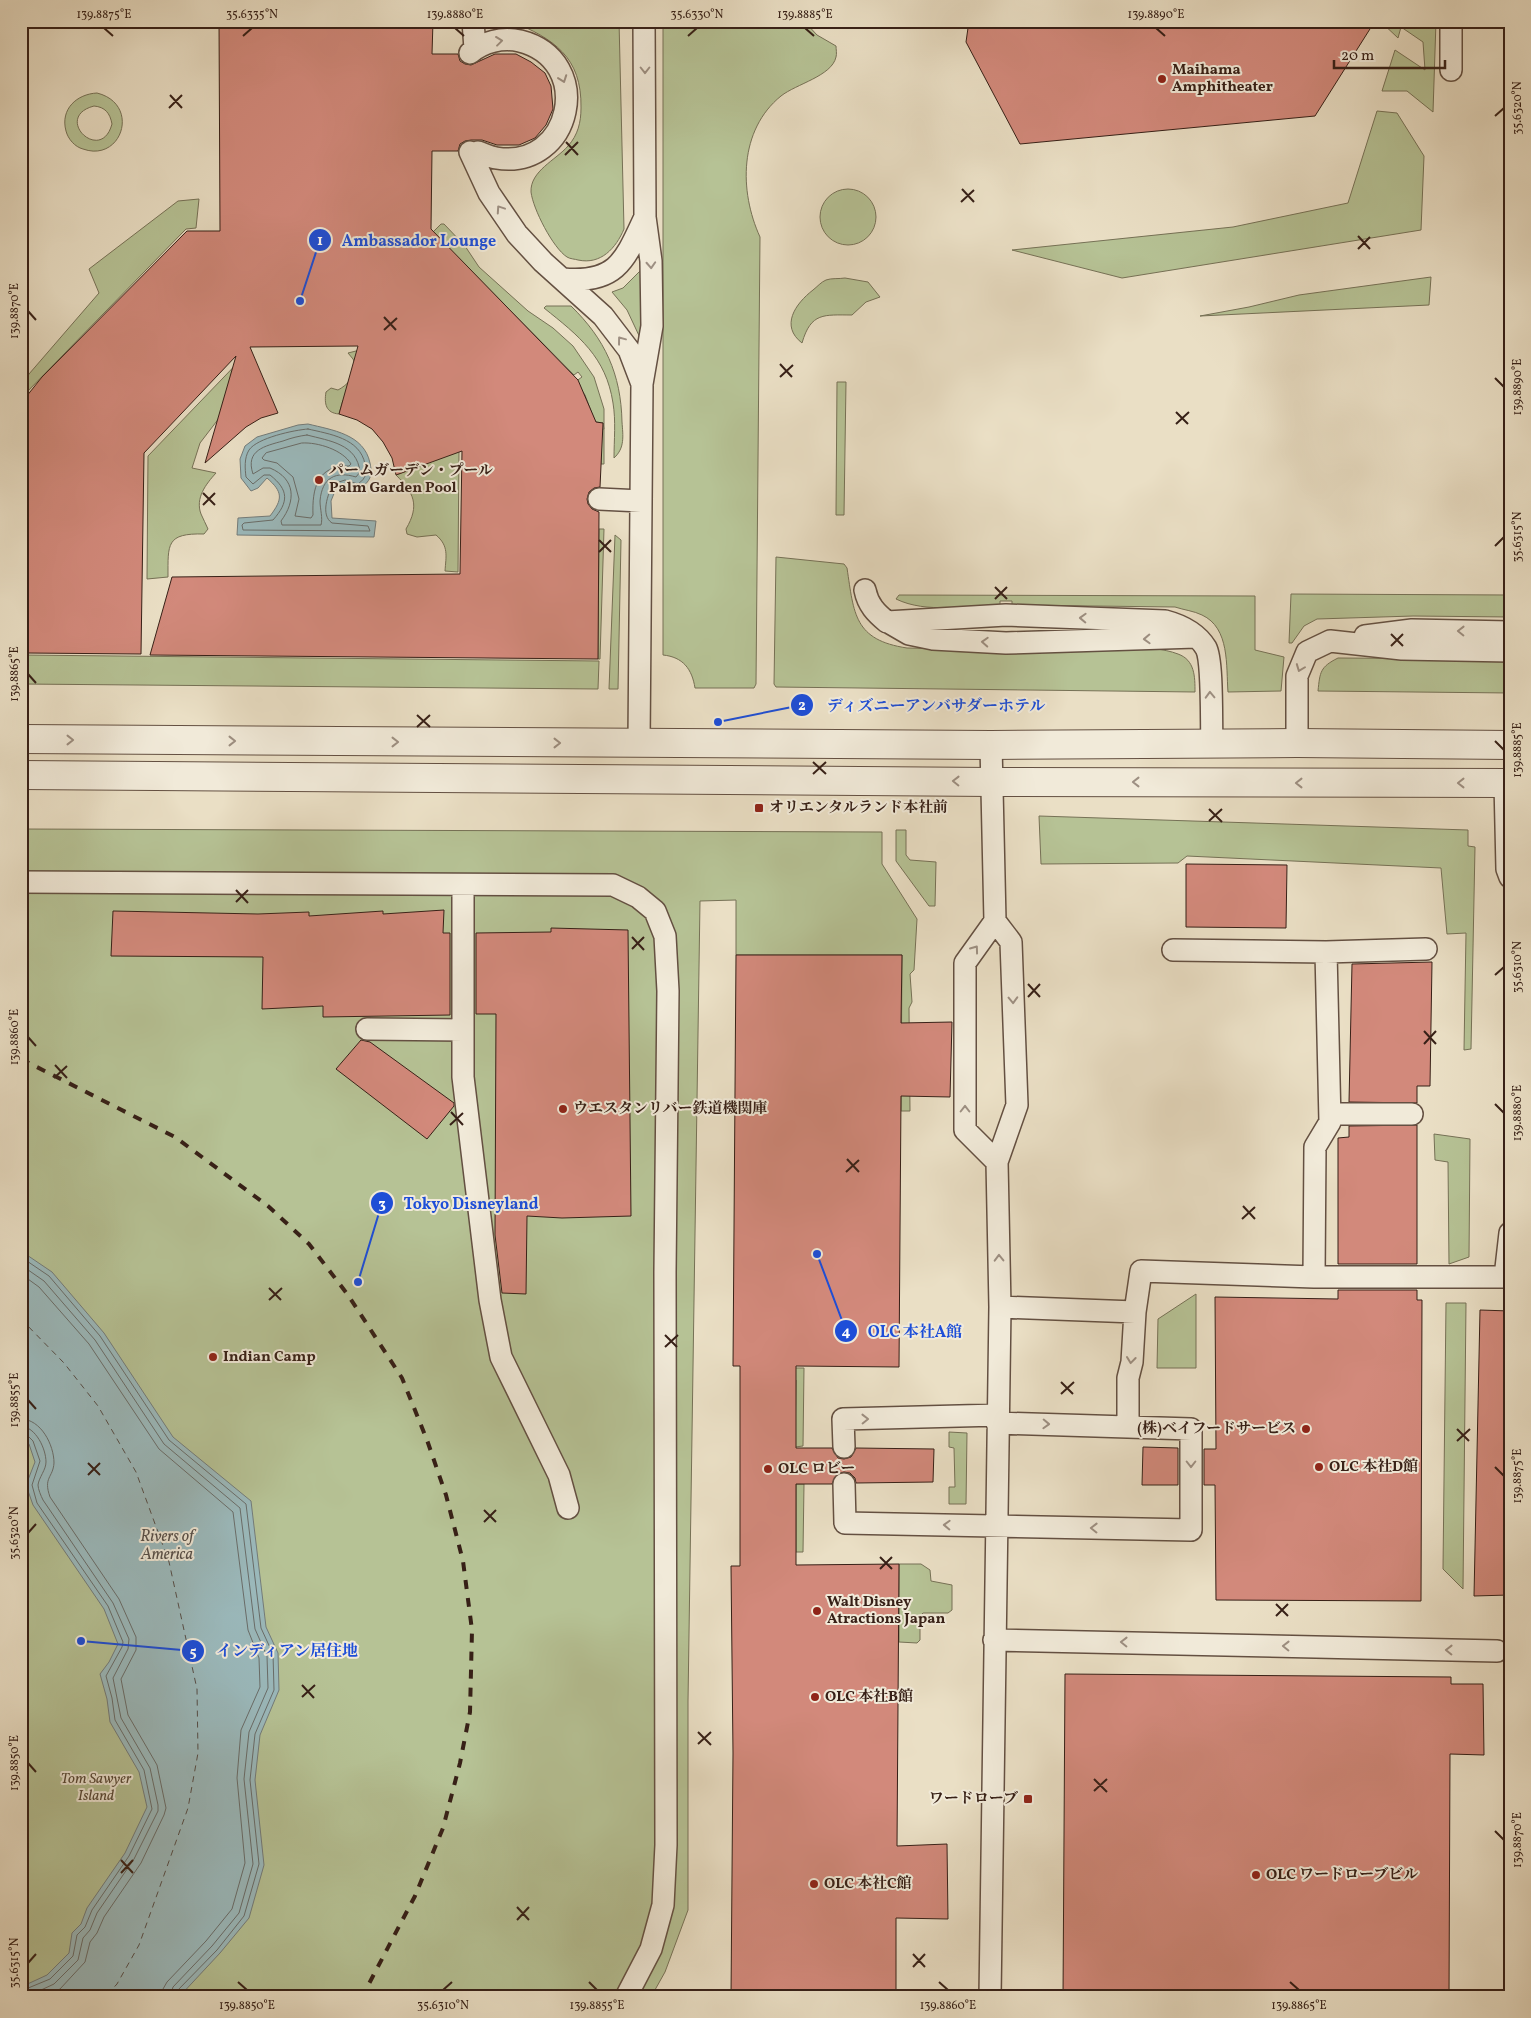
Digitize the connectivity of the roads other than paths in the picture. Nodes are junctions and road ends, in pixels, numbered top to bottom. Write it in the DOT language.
graph roads {
  1 [pos="473,21"];
  2 [pos="644,21"];
  3 [pos="1451,21"];
  4 [pos="1451,70"];
  5 [pos="645,217"];
  6 [pos="563,279"];
  7 [pos="642,384"];
  8 [pos="599,499"];
  9 [pos="641,501"];
  10 [pos="865,590"];
  11 [pos="1510,632"];
  12 [pos="1330,641"];
  13 [pos="1510,651"];
  14 [pos="21,739"];
  15 [pos="639,743"];
  16 [pos="1297,743"];
  17 [pos="1212,744"];
  18 [pos="991,745"];
  19 [pos="1510,745"];
  20 [pos="21,775"];
  21 [pos="992,782"];
  22 [pos="1507,784"];
  23 [pos="1510,877"];
  24 [pos="21,882"];
  25 [pos="463,885"];
  26 [pos="995,921"];
  27 [pos="1426,949"];
  28 [pos="1173,950"];
  29 [pos="1326,952"];
  30 [pos="367,1029"];
  31 [pos="463,1030"];
  32 [pos="1330,1114"];
  33 [pos="1412,1114"];
  34 [pos="997,1162"];
  35 [pos="1510,1233"];
  36 [pos="1314,1277"];
  37 [pos="1000,1307"];
  38 [pos="1136,1312"];
  39 [pos="998,1419"];
  40 [pos="1128,1426"];
  41 [pos="844,1447"];
  42 [pos="844,1484"];
  43 [pos="568,1508"];
  44 [pos="995,1527"];
  45 [pos="994,1640"];
  46 [pos="1498,1651"];
  47 [pos="626,1997"];
  48 [pos="990,1997"];
  1 -- 6 [label="lane"];
  2 -- 5 [label="lane, one-way"];
  3 -- 4 [label="lane"];
  5 -- 6 [label="lane"];
  5 -- 7 [label="lane, one-way"];
  7 -- 6 [label="lane, one-way"];
  7 -- 9 [label="lane"];
  8 -- 9 [label="lane"];
  9 -- 15 [label="lane"];
  17 -- 10 [label="lane, one-way"];
  11 -- 12 [label="lane, one-way"];
  12 -- 13 [label="lane"];
  12 -- 16 [label="lane, one-way"];
  14 -- 15 [label="street, one-way"];
  15 -- 18 [label="street"];
  16 -- 17 [label="street"];
  16 -- 19 [label="street"];
  17 -- 18 [label="street"];
  18 -- 21 [label="lane"];
  21 -- 20 [label="street, one-way"];
  22 -- 21 [label="street, one-way"];
  21 -- 26 [label="lane"];
  22 -- 23 [label="lane"];
  24 -- 25 [label="lane"];
  25 -- 31 [label="lane"];
  25 -- 47 [label="lane"];
  26 -- 34 [label="lane, one-way"];
  34 -- 26 [label="lane, one-way"];
  27 -- 29 [label="lane"];
  28 -- 29 [label="lane"];
  29 -- 32 [label="lane"];
  30 -- 31 [label="lane"];
  31 -- 43 [label="lane"];
  32 -- 33 [label="lane"];
  32 -- 36 [label="lane"];
  37 -- 34 [label="lane, one-way"];
  35 -- 36 [label="lane"];
  36 -- 38 [label="lane"];
  37 -- 38 [label="lane"];
  37 -- 39 [label="lane"];
  38 -- 40 [label="lane, one-way"];
  39 -- 40 [label="lane, one-way"];
  41 -- 39 [label="lane, one-way"];
  39 -- 44 [label="lane"];
  40 -- 44 [label="lane, one-way"];
  44 -- 42 [label="lane, one-way"];
  44 -- 45 [label="lane"];
  46 -- 45 [label="lane, one-way"];
  45 -- 48 [label="lane"];
}
